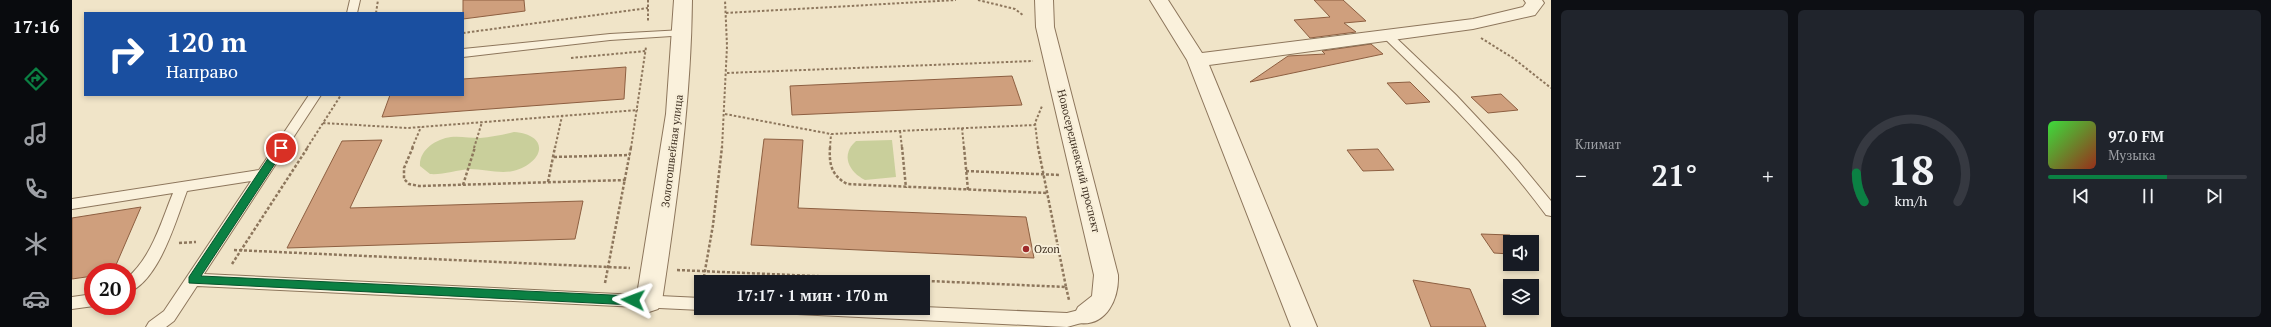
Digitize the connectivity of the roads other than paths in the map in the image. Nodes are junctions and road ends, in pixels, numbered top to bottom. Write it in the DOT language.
graph roads {
  1 [pos="355,0"];
  2 [pos="683,0"];
  3 [pos="1044,0"];
  4 [pos="1159,0"];
  5 [pos="1540,1"];
  6 [pos="352,12"];
  7 [pos="683,33"];
  8 [pos="1387,35"];
  9 [pos="464,53"];
  10 [pos="1197,60"];
  11 [pos="314,96"];
  12 [pos="263,174"];
  13 [pos="182,187"];
  14 [pos="72,204"];
  15 [pos="1551,211"];
  16 [pos="136,280"];
  17 [pos="193,280"];
  18 [pos="84,301"];
  19 [pos="649,301"];
  20 [pos="72,303"];
  21 [pos="694,304"];
  22 [pos="930,314"];
  23 [pos="1087,315"];
  24 [pos="154,327"];
  25 [pos="1304,327"];
  1 -- 6 [label="lane"];
  2 -- 7 [label="street, Золотошвейная улица"];
  3 -- 23 [label="street, Новосередневский проспект"];
  4 -- 10 [label="street"];
  5 -- 8 [label="street"];
  7 -- 9 [label="lane"];
  7 -- 19 [label="street, Золотошвейная улица"];
  8 -- 10 [label="street"];
  8 -- 15 [label="lane"];
  10 -- 25 [label="street"];
  11 -- 12 [label="lane"];
  12 -- 13 [label="lane"];
  12 -- 17 [label="lane"];
  13 -- 14 [label="lane"];
  13 -- 16 [label="lane"];
  17 -- 19 [label="lane"];
  17 -- 24 [label="lane"];
  18 -- 20 [label="lane"];
  19 -- 21 [label="lane"];
  22 -- 23 [label="lane"];
}
